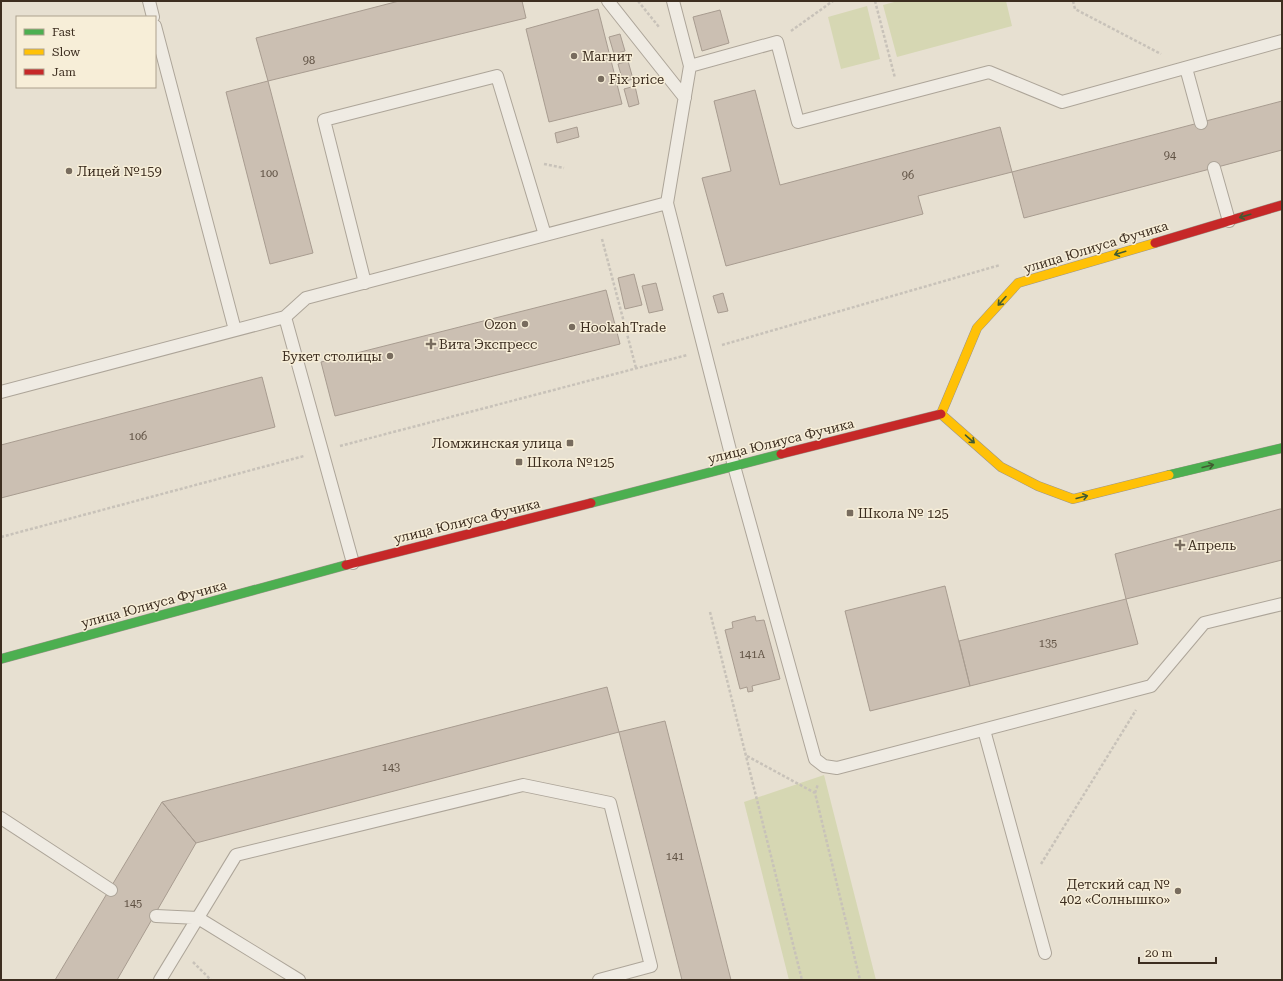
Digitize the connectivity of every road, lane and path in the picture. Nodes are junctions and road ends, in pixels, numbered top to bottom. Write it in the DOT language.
graph roads {
  1 [pos="608,1"];
  2 [pos="674,1"];
  3 [pos="833,1"];
  4 [pos="875,1"];
  5 [pos="1073,1"];
  6 [pos="152,2"];
  7 [pos="153,16"];
  8 [pos="156,30"];
  9 [pos="1282,41"];
  10 [pos="776,42"];
  11 [pos="690,66"];
  12 [pos="1186,68"];
  13 [pos="899,96"];
  14 [pos="685,98"];
  15 [pos="1201,123"];
  16 [pos="1214,168"];
  17 [pos="667,203"];
  18 [pos="1282,205"];
  19 [pos="1229,220"];
  20 [pos="597,222"];
  21 [pos="545,235"];
  22 [pos="1002,264"];
  23 [pos="365,282"];
  24 [pos="285,317"];
  25 [pos="235,330"];
  26 [pos="704,350"];
  27 [pos="636,368"];
  28 [pos="1,392"];
  29 [pos="941,414"];
  30 [pos="1282,448"];
  31 [pos="322,451"];
  32 [pos="734,466"];
  33 [pos="1,537"];
  34 [pos="353,563"];
  35 [pos="1282,604"];
  36 [pos="710,612"];
  37 [pos="1,659"];
  38 [pos="1151,686"];
  39 [pos="984,730"];
  40 [pos="746,756"];
  41 [pos="1,818"];
  42 [pos="1027,886"];
  43 [pos="111,890"];
  44 [pos="156,916"];
  45 [pos="198,918"];
  46 [pos="179,948"];
  47 [pos="1045,953"];
  48 [pos="160,980"];
  49 [pos="211,980"];
  50 [pos="299,980"];
  51 [pos="599,980"];
  52 [pos="802,980"];
  53 [pos="860,980"];
  1 -- 14 [label="lane"];
  2 -- 11 [label="lane"];
  3 -- 10 [label="path"];
  4 -- 13 [label="path"];
  5 -- 12 [label="path"];
  6 -- 7 [label="lane"];
  8 -- 25 [label="lane"];
  9 -- 12 [label="lane"];
  10 -- 11 [label="lane"];
  10 -- 13 [label="lane"];
  11 -- 14 [label="lane"];
  12 -- 13 [label="lane"];
  12 -- 15 [label="lane"];
  14 -- 17 [label="lane"];
  16 -- 19 [label="lane"];
  17 -- 20 [label="lane"];
  17 -- 26 [label="lane"];
  18 -- 19 [label="main road, улица Юлиуса Фучика, one-way"];
  19 -- 29 [label="main road, улица Юлиуса Фучика, one-way"];
  20 -- 21 [label="lane"];
  20 -- 27 [label="path"];
  21 -- 23 [label="lane"];
  21 -- 23 [label="lane"];
  22 -- 26 [label="path"];
  23 -- 24 [label="lane"];
  24 -- 25 [label="lane"];
  24 -- 31 [label="lane"];
  25 -- 28 [label="lane"];
  26 -- 27 [label="path"];
  26 -- 32 [label="lane"];
  27 -- 31 [label="path"];
  29 -- 30 [label="main road, one-way"];
  29 -- 32 [label="main road, улица Юлиуса Фучика"];
  31 -- 33 [label="path"];
  31 -- 34 [label="lane"];
  32 -- 34 [label="main road, улица Юлиуса Фучика"];
  32 -- 39 [label="lane"];
  34 -- 37 [label="main road, улица Юлиуса Фучика"];
  35 -- 38 [label="lane"];
  36 -- 40 [label="path"];
  38 -- 39 [label="lane"];
  38 -- 42 [label="path"];
  39 -- 42 [label="lane"];
  40 -- 52 [label="path"];
  40 -- 53 [label="path"];
  41 -- 43 [label="lane"];
  42 -- 47 [label="lane"];
  44 -- 45 [label="lane"];
  45 -- 46 [label="lane"];
  45 -- 50 [label="lane"];
  45 -- 51 [label="lane"];
  46 -- 48 [label="lane"];
  46 -- 49 [label="path"];
}
